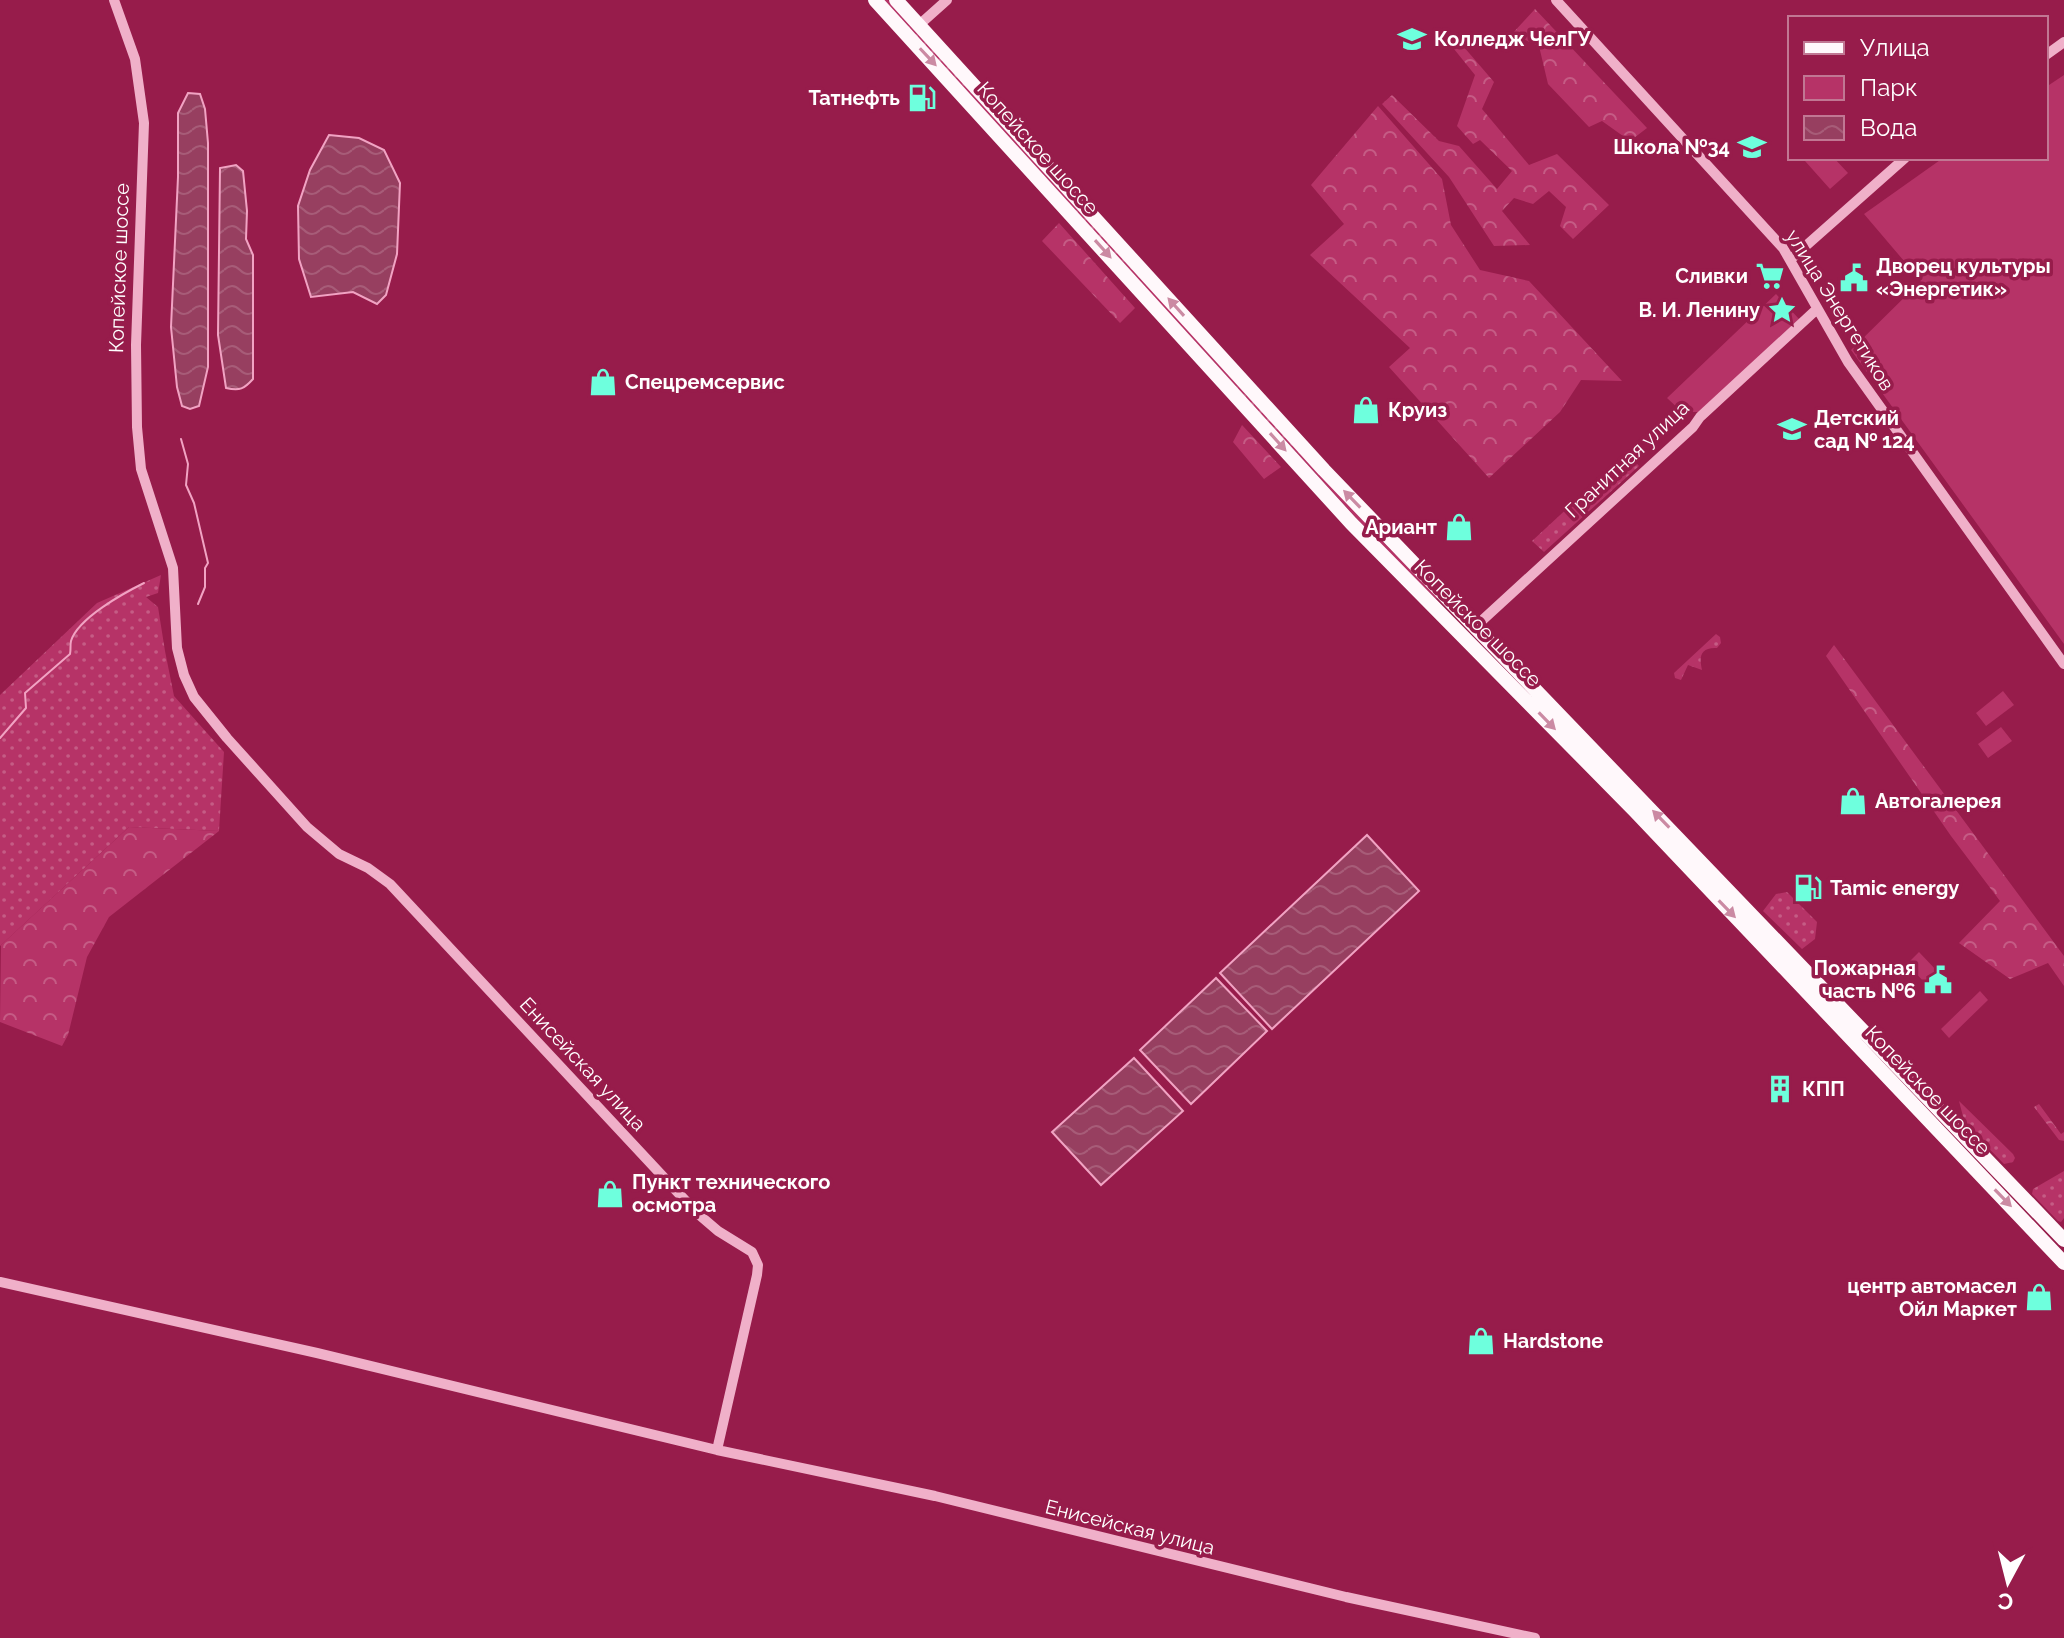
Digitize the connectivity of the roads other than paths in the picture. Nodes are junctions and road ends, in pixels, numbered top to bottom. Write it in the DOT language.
graph roads {
  1 [pos="114,0"];
  2 [pos="875,0"];
  3 [pos="896,0"];
  4 [pos="947,0"];
  5 [pos="1556,0"];
  6 [pos="919,25"];
  7 [pos="1903,160"];
  8 [pos="1791,259"];
  9 [pos="1817,309"];
  10 [pos="1476,626"];
  11 [pos="1464,637"];
  12 [pos="2064,664"];
  13 [pos="243,757"];
  14 [pos="1814,989"];
  15 [pos="1850,1027"];
  16 [pos="2064,1240"];
  17 [pos="2064,1263"];
  18 [pos="0,1282"];
  19 [pos="717,1450"];
  20 [pos="1535,1638"];
  1 -- 13 [label="street, Копейское шоссе"];
  2 -- 11 [label="main road, Копейское шоссе, one-way"];
  3 -- 6 [label="main road, Копейское шоссе"];
  4 -- 6 [label="street"];
  5 -- 8 [label="street, улица Энергетиков"];
  10 -- 6 [label="main road, Копейское шоссе, one-way"];
  7 -- 8 [label="street"];
  8 -- 9 [label="street, улица Энергетиков"];
  9 -- 10 [label="street, Гранитная улица"];
  9 -- 12 [label="street, улица Энергетиков"];
  10 -- 11 [label="main road, Гранитная улица"];
  14 -- 10 [label="main road, Копейское шоссе, one-way"];
  11 -- 14 [label="main road, Копейское шоссе, one-way"];
  13 -- 19 [label="street, Енисейская улица"];
  14 -- 15 [label="main road, Копейское шоссе"];
  15 -- 16 [label="main road, Копейское шоссе"];
  15 -- 17 [label="main road, Копейское шоссе, one-way"];
  18 -- 19 [label="street, Енисейская улица"];
  19 -- 20 [label="street, Енисейская улица"];
}
